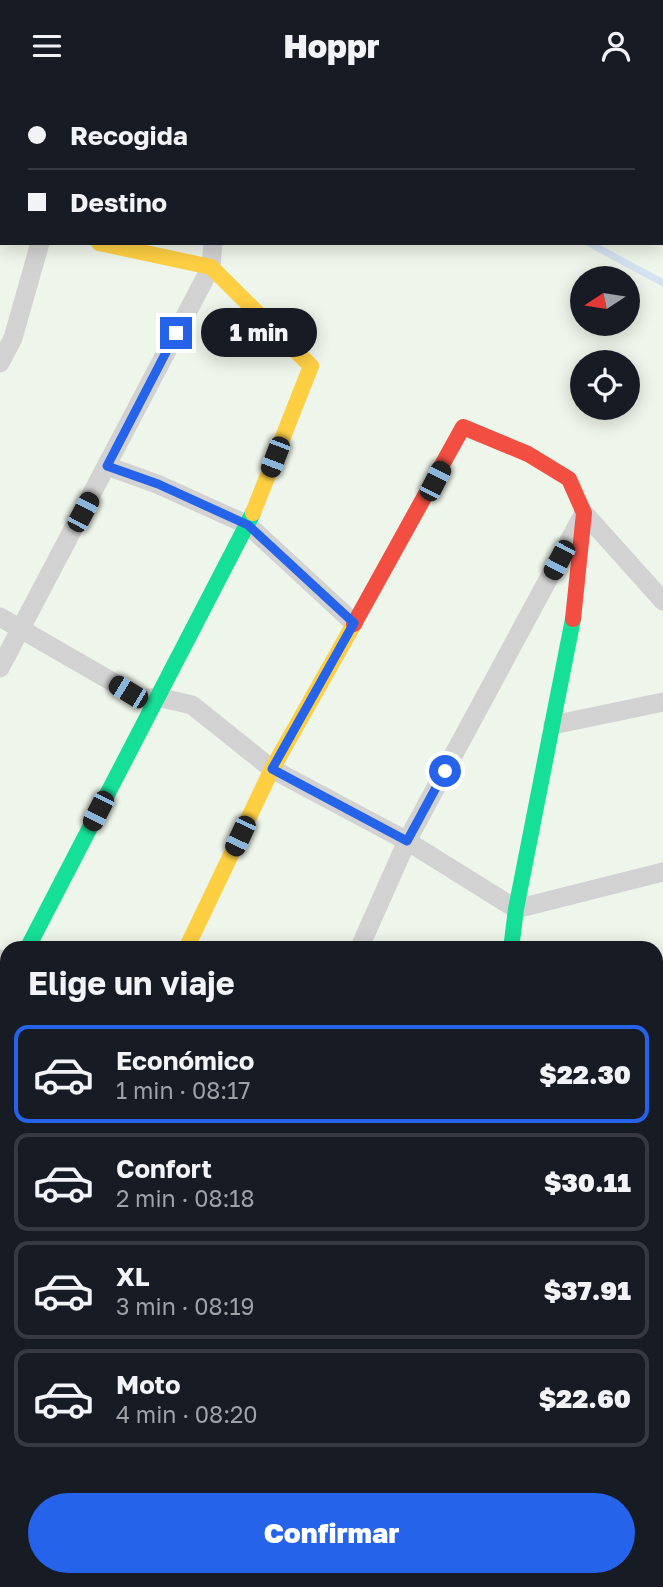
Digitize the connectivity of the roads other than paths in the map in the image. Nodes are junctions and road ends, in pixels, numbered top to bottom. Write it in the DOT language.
graph roads {
  1 [pos="39,245"];
  2 [pos="108,245"];
  3 [pos="213,245"];
  4 [pos="211,267"];
  5 [pos="0,363"];
  6 [pos="107,466"];
  7 [pos="584,513"];
  8 [pos="248,525"];
  9 [pos="663,601"];
  10 [pos="0,617"];
  11 [pos="354,623"];
  12 [pos="21,628"];
  13 [pos="0,668"];
  14 [pos="158,697"];
  15 [pos="663,702"];
  16 [pos="553,725"];
  17 [pos="272,769"];
  18 [pos="407,841"];
  19 [pos="663,872"];
  20 [pos="516,909"];
  21 [pos="31,941"];
  22 [pos="191,941"];
  23 [pos="363,941"];
  24 [pos="512,941"];
  1 -- 5 [label="street"];
  2 -- 4 [label="street"];
  3 -- 4 [label="street"];
  4 -- 6 [label="street"];
  4 -- 8 [label="street"];
  6 -- 8 [label="street"];
  6 -- 12 [label="street"];
  7 -- 9 [label="street"];
  7 -- 11 [label="street"];
  7 -- 16 [label="street"];
  7 -- 18 [label="street"];
  8 -- 11 [label="street"];
  8 -- 14 [label="street"];
  10 -- 12 [label="street"];
  11 -- 17 [label="street"];
  12 -- 13 [label="street"];
  12 -- 14 [label="street"];
  14 -- 17 [label="street"];
  14 -- 21 [label="street"];
  15 -- 16 [label="street"];
  16 -- 20 [label="street"];
  17 -- 18 [label="street"];
  17 -- 22 [label="street"];
  18 -- 20 [label="street"];
  18 -- 23 [label="street"];
  19 -- 20 [label="street"];
  20 -- 24 [label="street"];
}
